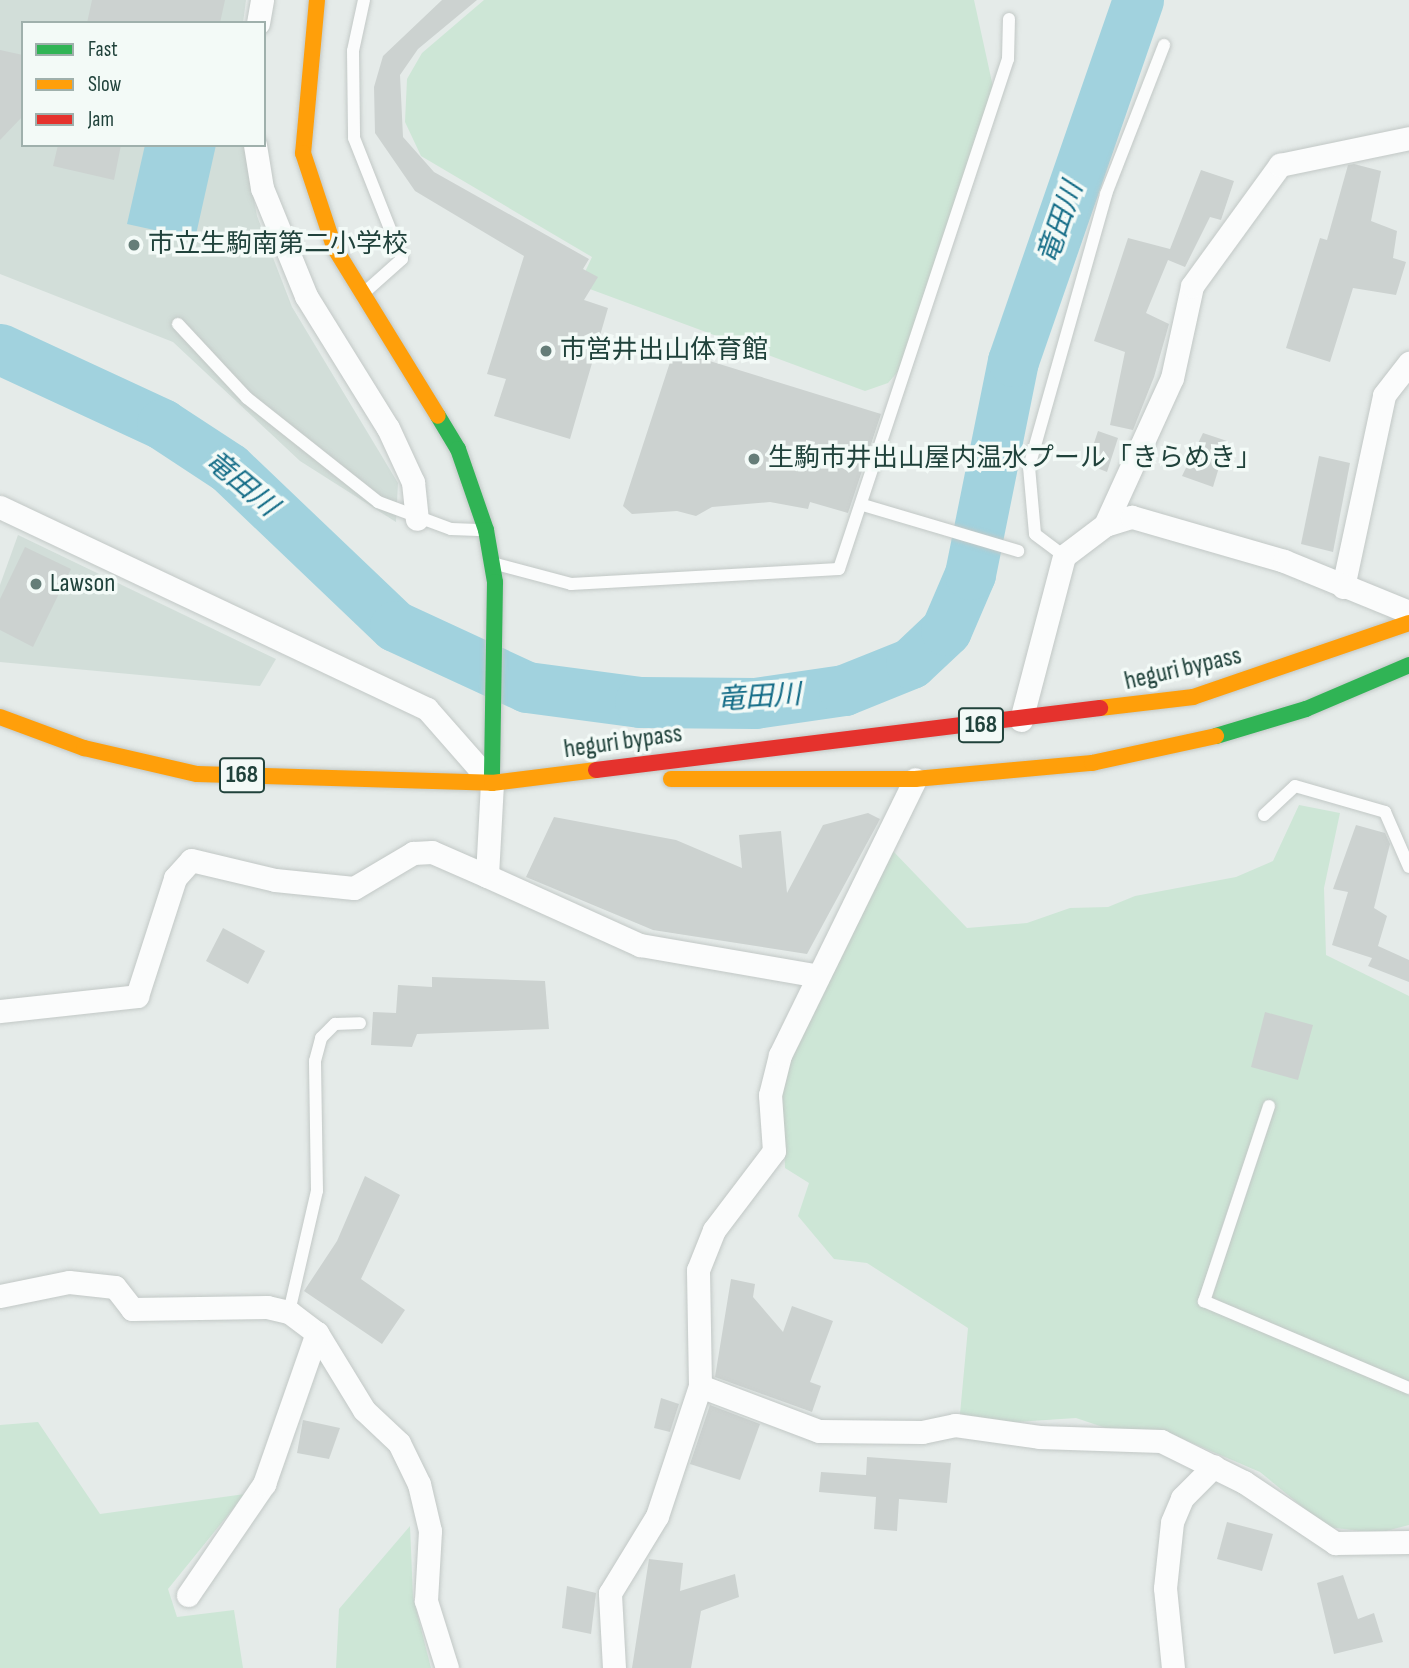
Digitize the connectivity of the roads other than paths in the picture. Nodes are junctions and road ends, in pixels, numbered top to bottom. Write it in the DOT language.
graph roads {
  1 [pos="262,0"];
  2 [pos="317,0"];
  3 [pos="364,0"];
  4 [pos="1009,19"];
  5 [pos="258,21"];
  6 [pos="1164,45"];
  7 [pos="1409,138"];
  8 [pos="255,147"];
  9 [pos="362,294"];
  10 [pos="178,324"];
  11 [pos="1409,363"];
  12 [pos="0,507"];
  13 [pos="867,507"];
  14 [pos="417,519"];
  15 [pos="1105,525"];
  16 [pos="486,530"];
  17 [pos="1018,551"];
  18 [pos="1064,556"];
  19 [pos="492,563"];
  20 [pos="1343,587"];
  21 [pos="1409,612"];
  22 [pos="1409,623"];
  23 [pos="1409,665"];
  24 [pos="0,717"];
  25 [pos="1021,720"];
  26 [pos="543,778"];
  27 [pos="915,779"];
  28 [pos="492,783"];
  29 [pos="1264,815"];
  30 [pos="1409,867"];
  31 [pos="487,876"];
  32 [pos="814,975"];
  33 [pos="0,1011"];
  34 [pos="360,1023"];
  35 [pos="1269,1106"];
  36 [pos="0,1296"];
  37 [pos="289,1312"];
  38 [pos="317,1334"];
  39 [pos="700,1386"];
  40 [pos="1409,1388"];
  41 [pos="1214,1466"];
  42 [pos="1409,1542"];
  43 [pos="188,1595"];
  44 [pos="447,1668"];
  45 [pos="614,1668"];
  46 [pos="1172,1668"];
  1 -- 5 [label="street"];
  2 -- 9 [label="main road"];
  3 -- 9 [label="lane"];
  4 -- 13 [label="lane"];
  6 -- 18 [label="lane"];
  7 -- 15 [label="street"];
  8 -- 14 [label="street"];
  9 -- 16 [label="main road"];
  10 -- 14 [label="lane"];
  11 -- 20 [label="street"];
  12 -- 28 [label="street"];
  13 -- 17 [label="lane"];
  13 -- 19 [label="lane"];
  14 -- 16 [label="lane"];
  15 -- 18 [label="street"];
  15 -- 20 [label="street"];
  16 -- 19 [label="main road"];
  18 -- 25 [label="street"];
  19 -- 28 [label="main road"];
  20 -- 21 [label="street"];
  22 -- 25 [label="main road, heguri bypass / 168"];
  23 -- 27 [label="main road, heguri bypass / 168"];
  24 -- 28 [label="main road, 168"];
  25 -- 26 [label="main road, heguri bypass / 168"];
  26 -- 27 [label="main road, heguri bypass / 168"];
  26 -- 28 [label="main road, 168"];
  27 -- 32 [label="street"];
  28 -- 31 [label="street"];
  29 -- 30 [label="lane"];
  31 -- 32 [label="street"];
  31 -- 33 [label="street"];
  32 -- 39 [label="street"];
  34 -- 37 [label="lane"];
  35 -- 40 [label="lane"];
  36 -- 37 [label="street"];
  37 -- 38 [label="street"];
  38 -- 43 [label="street"];
  38 -- 44 [label="street"];
  39 -- 41 [label="street"];
  39 -- 45 [label="street"];
  41 -- 42 [label="street"];
  41 -- 46 [label="street"];
}
